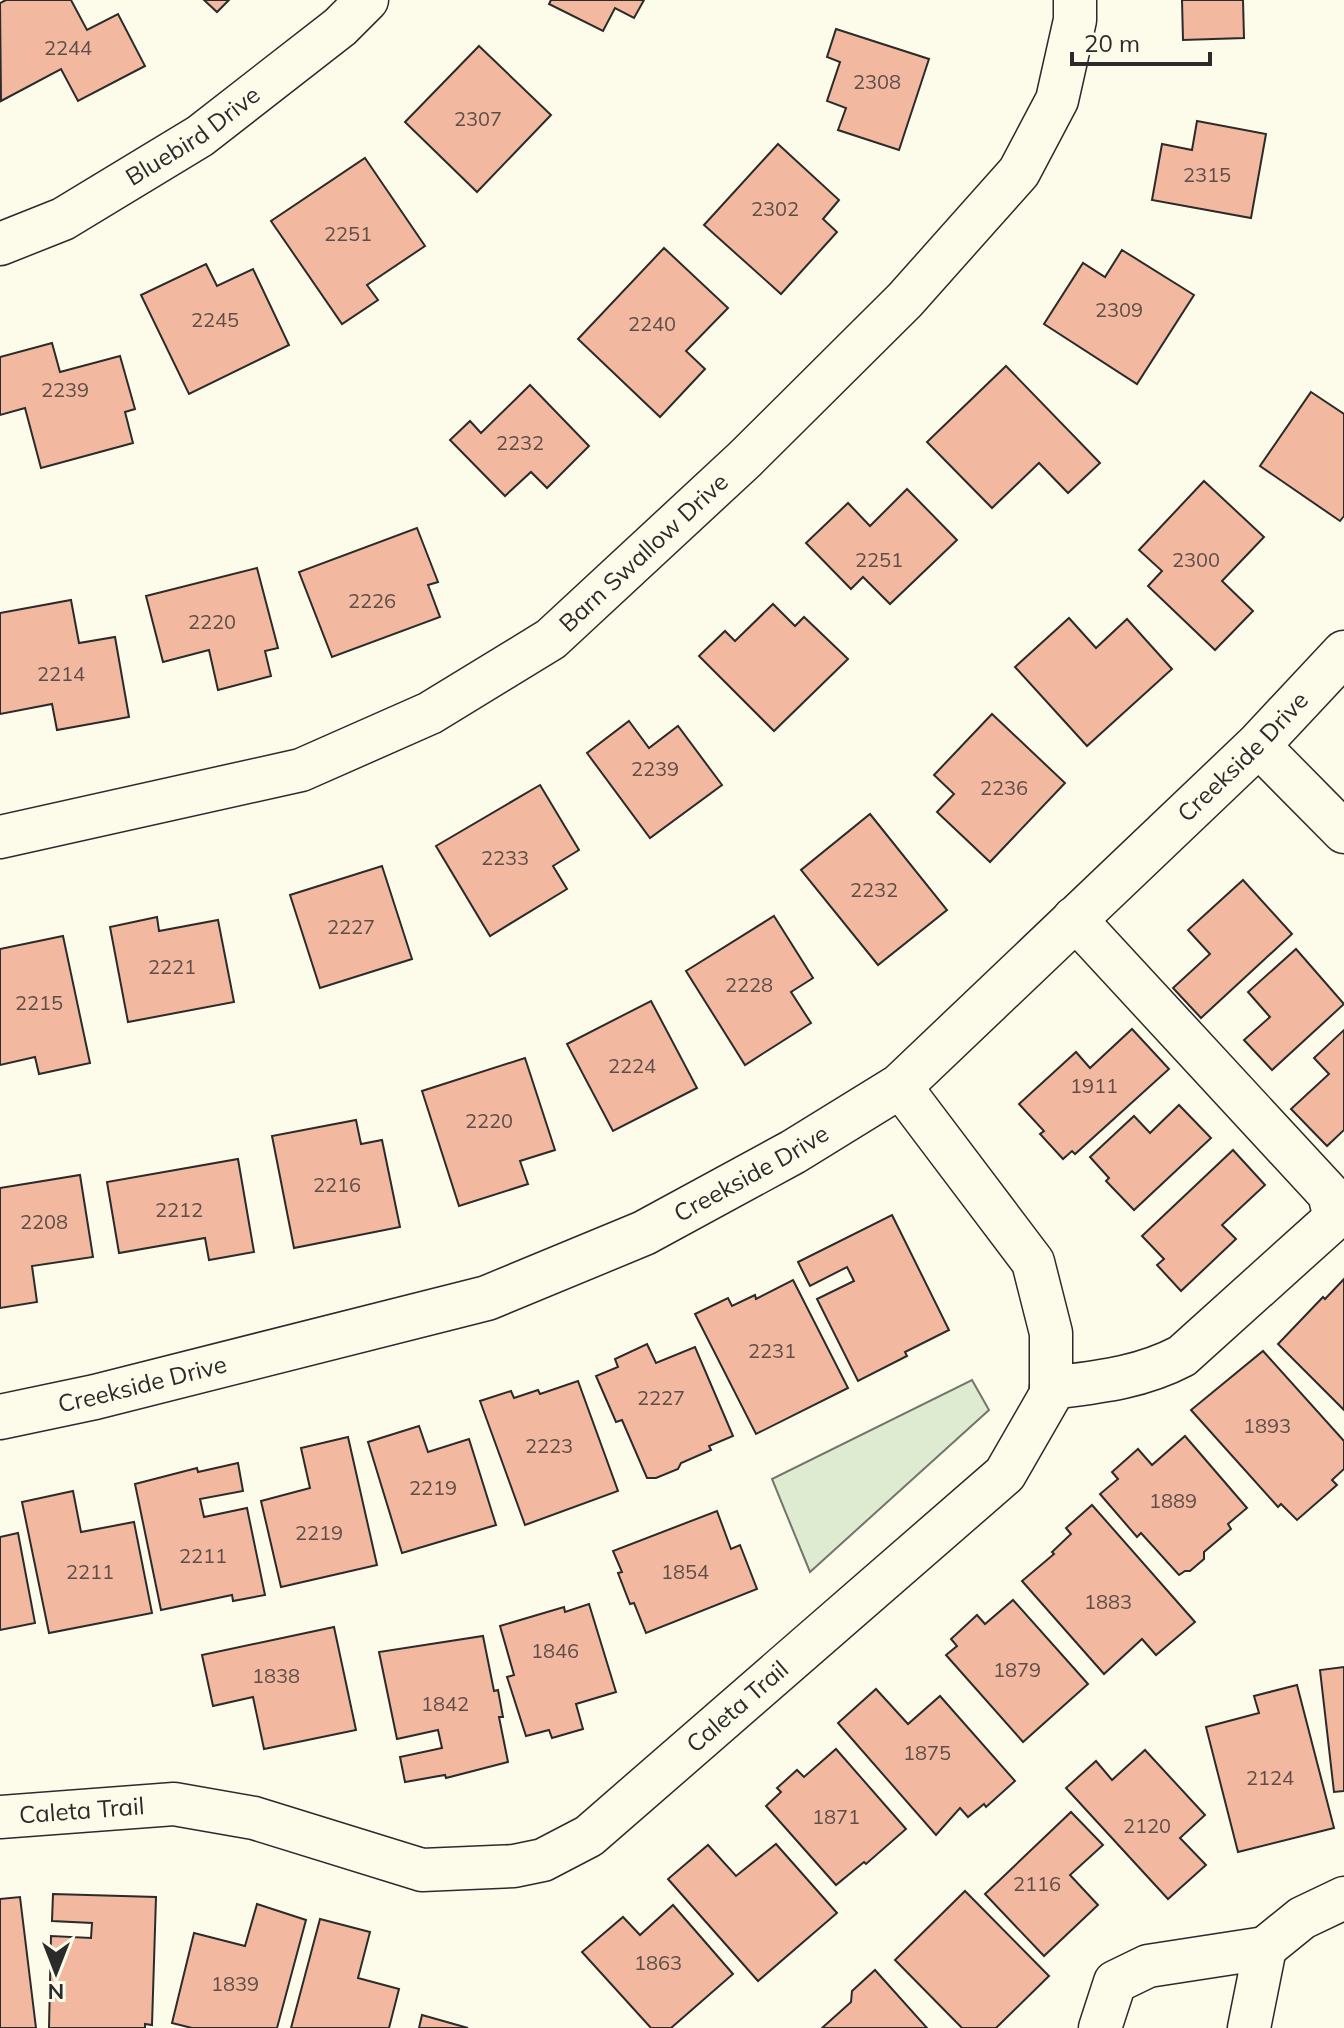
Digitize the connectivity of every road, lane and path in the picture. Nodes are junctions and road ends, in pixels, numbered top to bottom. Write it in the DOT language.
graph roads {
  1 [pos="367,0"];
  2 [pos="1075,0"];
  3 [pos="0,244"];
  4 [pos="1344,653"];
  5 [pos="1258,745"];
  6 [pos="1344,832"];
  7 [pos="0,837"];
  8 [pos="1074,918"];
  9 [pos="900,1086"];
  10 [pos="1051,1388"];
  11 [pos="0,1417"];
  12 [pos="0,1817"];
  13 [pos="1344,1898"];
  14 [pos="1265,1948"];
  15 [pos="1100,2028"];
  16 [pos="1249,2028"];
  1 -- 3 [label="street, Bluebird Drive"];
  2 -- 7 [label="street, Barn Swallow Drive"];
  4 -- 5 [label="street, Creekside Drive"];
  5 -- 6 [label="street"];
  5 -- 8 [label="street, Creekside Drive"];
  8 -- 9 [label="street, Creekside Drive"];
  8 -- 10 [label="street"];
  9 -- 10 [label="street, Caleta Trail"];
  9 -- 11 [label="street, Creekside Drive"];
  10 -- 12 [label="street, Caleta Trail"];
  13 -- 14 [label="street"];
  14 -- 15 [label="street"];
  14 -- 16 [label="street"];
}
